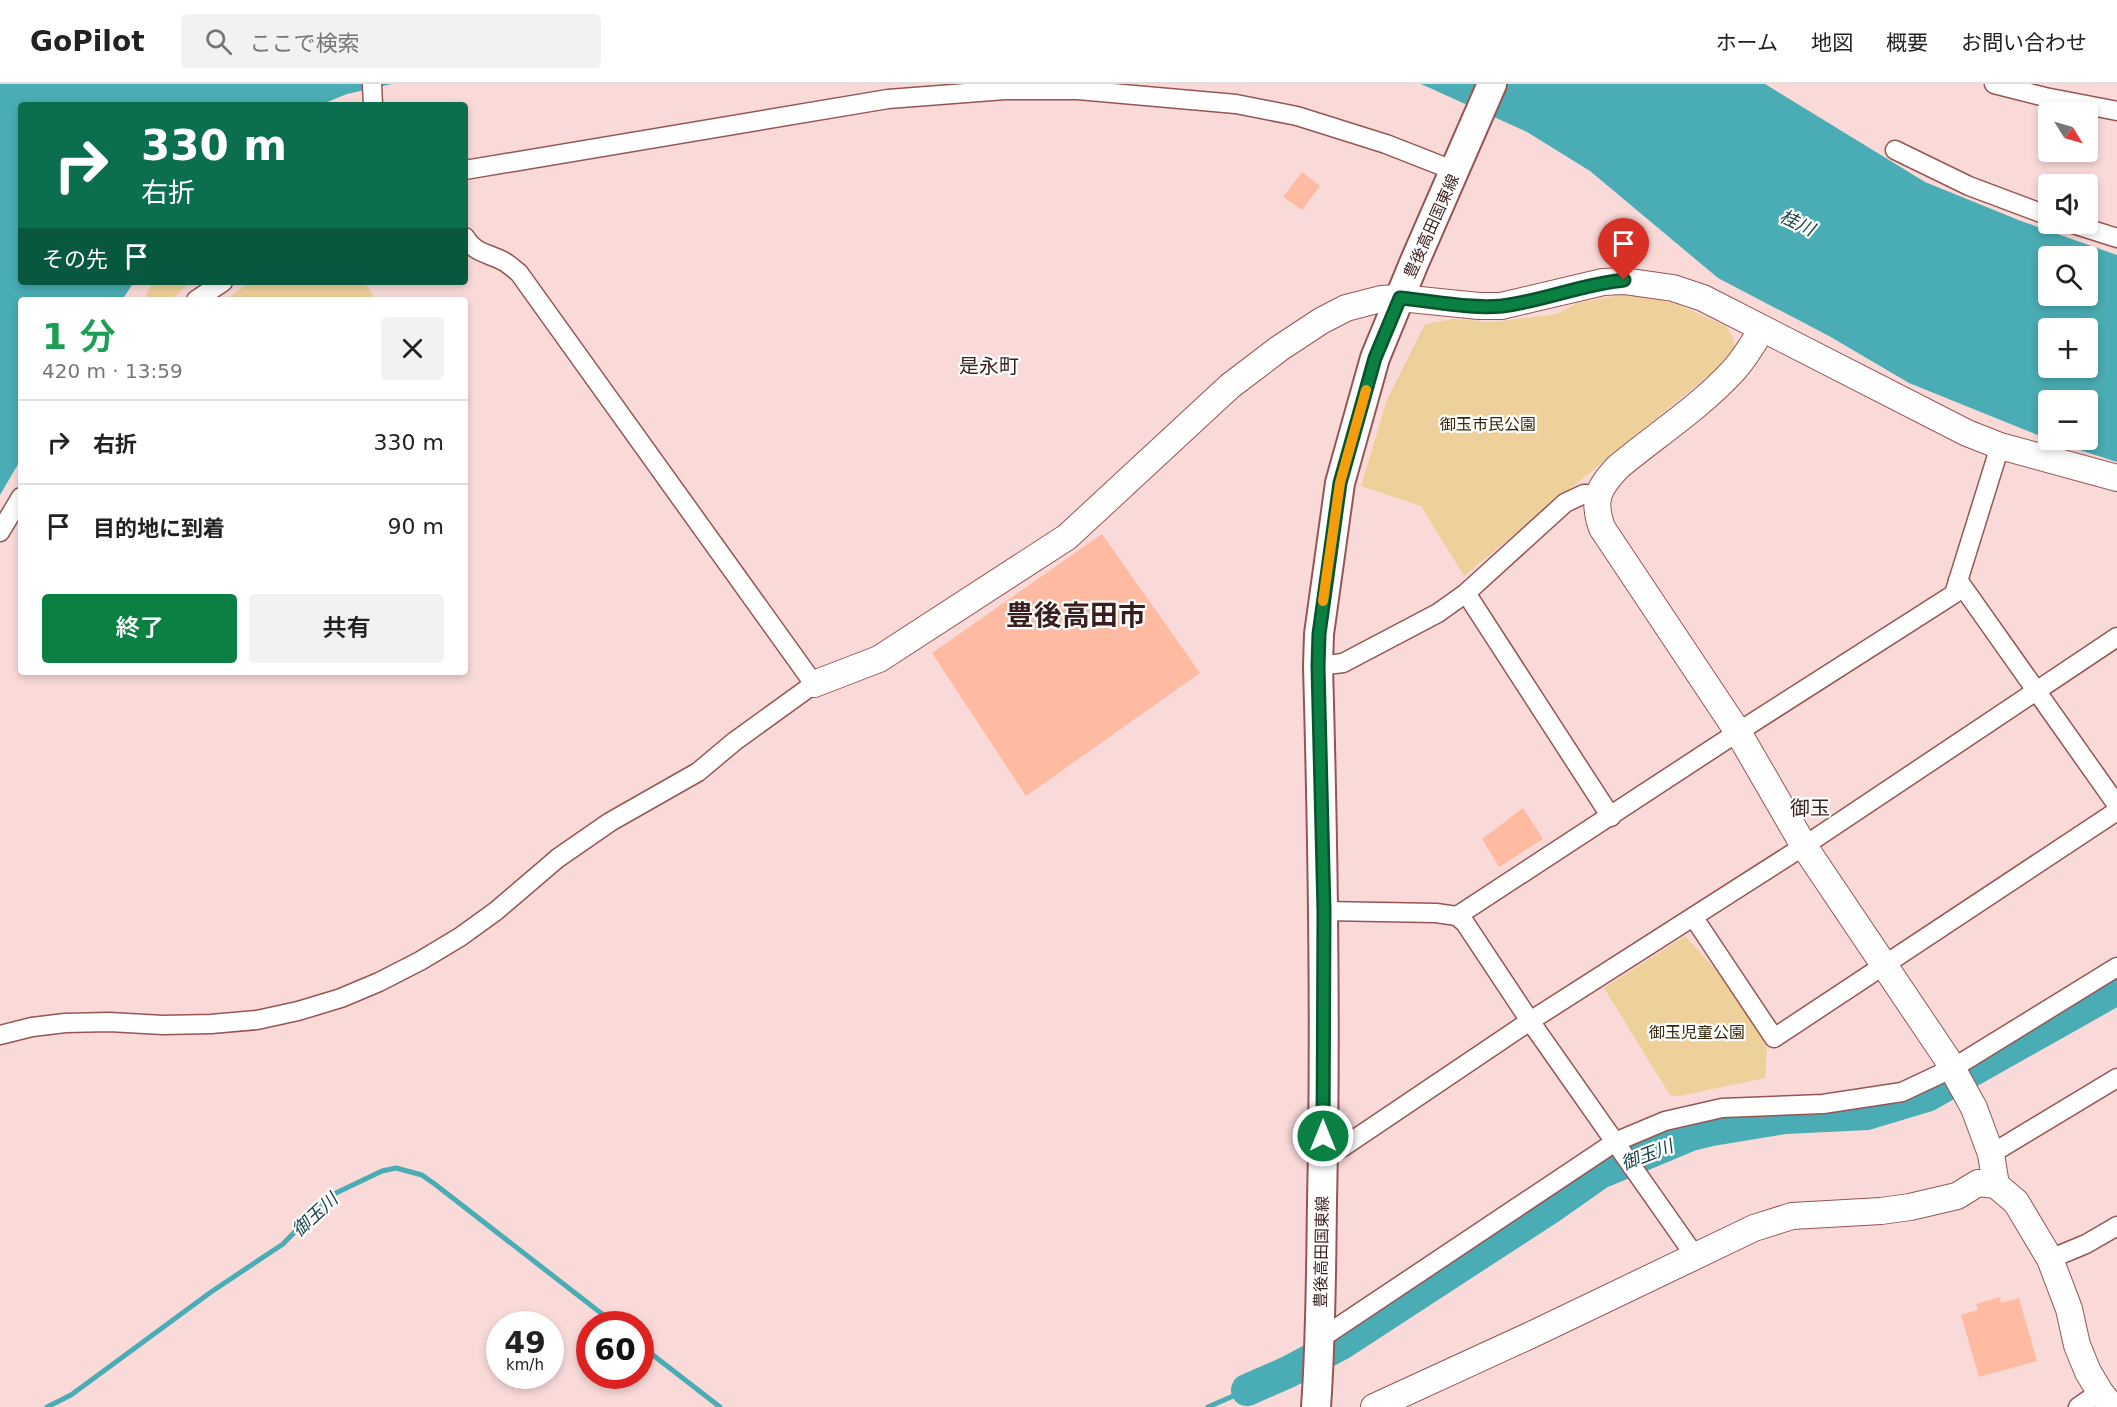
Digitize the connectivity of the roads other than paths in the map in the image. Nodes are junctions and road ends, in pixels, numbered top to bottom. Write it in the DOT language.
graph roads {
  1 [pos="372,84"];
  2 [pos="1492,84"];
  3 [pos="1994,84"];
  4 [pos="373,102"];
  5 [pos="2117,111"];
  6 [pos="1895,150"];
  7 [pos="1460,160"];
  8 [pos="468,169"];
  9 [pos="2038,212"];
  10 [pos="2098,232"];
  11 [pos="2117,238"];
  12 [pos="468,242"];
  13 [pos="218,285"];
  14 [pos="200,297"];
  15 [pos="1400,298"];
  16 [pos="1762,329"];
  17 [pos="2000,446"];
  18 [pos="2117,478"];
  19 [pos="1598,495"];
  20 [pos="18,502"];
  21 [pos="0,532"];
  22 [pos="1958,580"];
  23 [pos="1466,593"];
  24 [pos="2117,637"];
  25 [pos="1318,666"];
  26 [pos="814,684"];
  27 [pos="2036,691"];
  28 [pos="1738,732"];
  29 [pos="2117,805"];
  30 [pos="2117,811"];
  31 [pos="1611,816"];
  32 [pos="1804,846"];
  33 [pos="1324,911"];
  34 [pos="1457,916"];
  35 [pos="1694,918"];
  36 [pos="1886,965"];
  37 [pos="2117,967"];
  38 [pos="1530,1021"];
  39 [pos="0,1035"];
  40 [pos="1953,1068"];
  41 [pos="2117,1078"];
  42 [pos="1615,1142"];
  43 [pos="1991,1154"];
  44 [pos="1323,1158"];
  45 [pos="1996,1185"];
  46 [pos="2117,1226"];
  47 [pos="1695,1257"];
  48 [pos="2050,1259"];
  49 [pos="1320,1349"];
  50 [pos="2106,1399"];
  51 [pos="1316,1407"];
  52 [pos="1374,1407"];
  53 [pos="2078,1407"];
  1 -- 4 [label="street"];
  2 -- 7 [label="main road, 豊後高田国東線"];
  3 -- 5 [label="street"];
  6 -- 9 [label="street"];
  7 -- 8 [label="street"];
  7 -- 15 [label="main road, 豊後高田国東線"];
  10 -- 11 [label="street"];
  12 -- 26 [label="street"];
  13 -- 14 [label="street"];
  15 -- 16 [label="street"];
  15 -- 25 [label="main road, 豊後高田国東線"];
  15 -- 26 [label="street"];
  16 -- 17 [label="street"];
  16 -- 19 [label="street"];
  17 -- 18 [label="street"];
  17 -- 22 [label="street"];
  19 -- 23 [label="street"];
  19 -- 28 [label="street"];
  20 -- 21 [label="street"];
  22 -- 27 [label="street"];
  22 -- 28 [label="street"];
  23 -- 25 [label="street"];
  23 -- 31 [label="street"];
  24 -- 27 [label="street"];
  25 -- 33 [label="main road, 豊後高田国東線"];
  26 -- 39 [label="street"];
  27 -- 29 [label="street"];
  27 -- 32 [label="street"];
  28 -- 31 [label="street"];
  28 -- 32 [label="street"];
  30 -- 36 [label="street"];
  31 -- 34 [label="street"];
  32 -- 35 [label="street"];
  32 -- 36 [label="street"];
  33 -- 34 [label="street"];
  33 -- 44 [label="main road, 豊後高田国東線"];
  34 -- 38 [label="street"];
  35 -- 36 [label="street"];
  35 -- 38 [label="street"];
  36 -- 40 [label="street"];
  37 -- 40 [label="street"];
  38 -- 42 [label="street"];
  38 -- 44 [label="street"];
  40 -- 42 [label="street"];
  40 -- 43 [label="street"];
  41 -- 43 [label="street"];
  42 -- 47 [label="street"];
  42 -- 49 [label="street"];
  43 -- 45 [label="street"];
  44 -- 49 [label="main road, 豊後高田国東線"];
  45 -- 47 [label="street"];
  45 -- 48 [label="street"];
  46 -- 48 [label="street"];
  47 -- 52 [label="street"];
  48 -- 50 [label="street"];
  49 -- 51 [label="main road, 豊後高田国東線"];
  50 -- 53 [label="street"];
}
